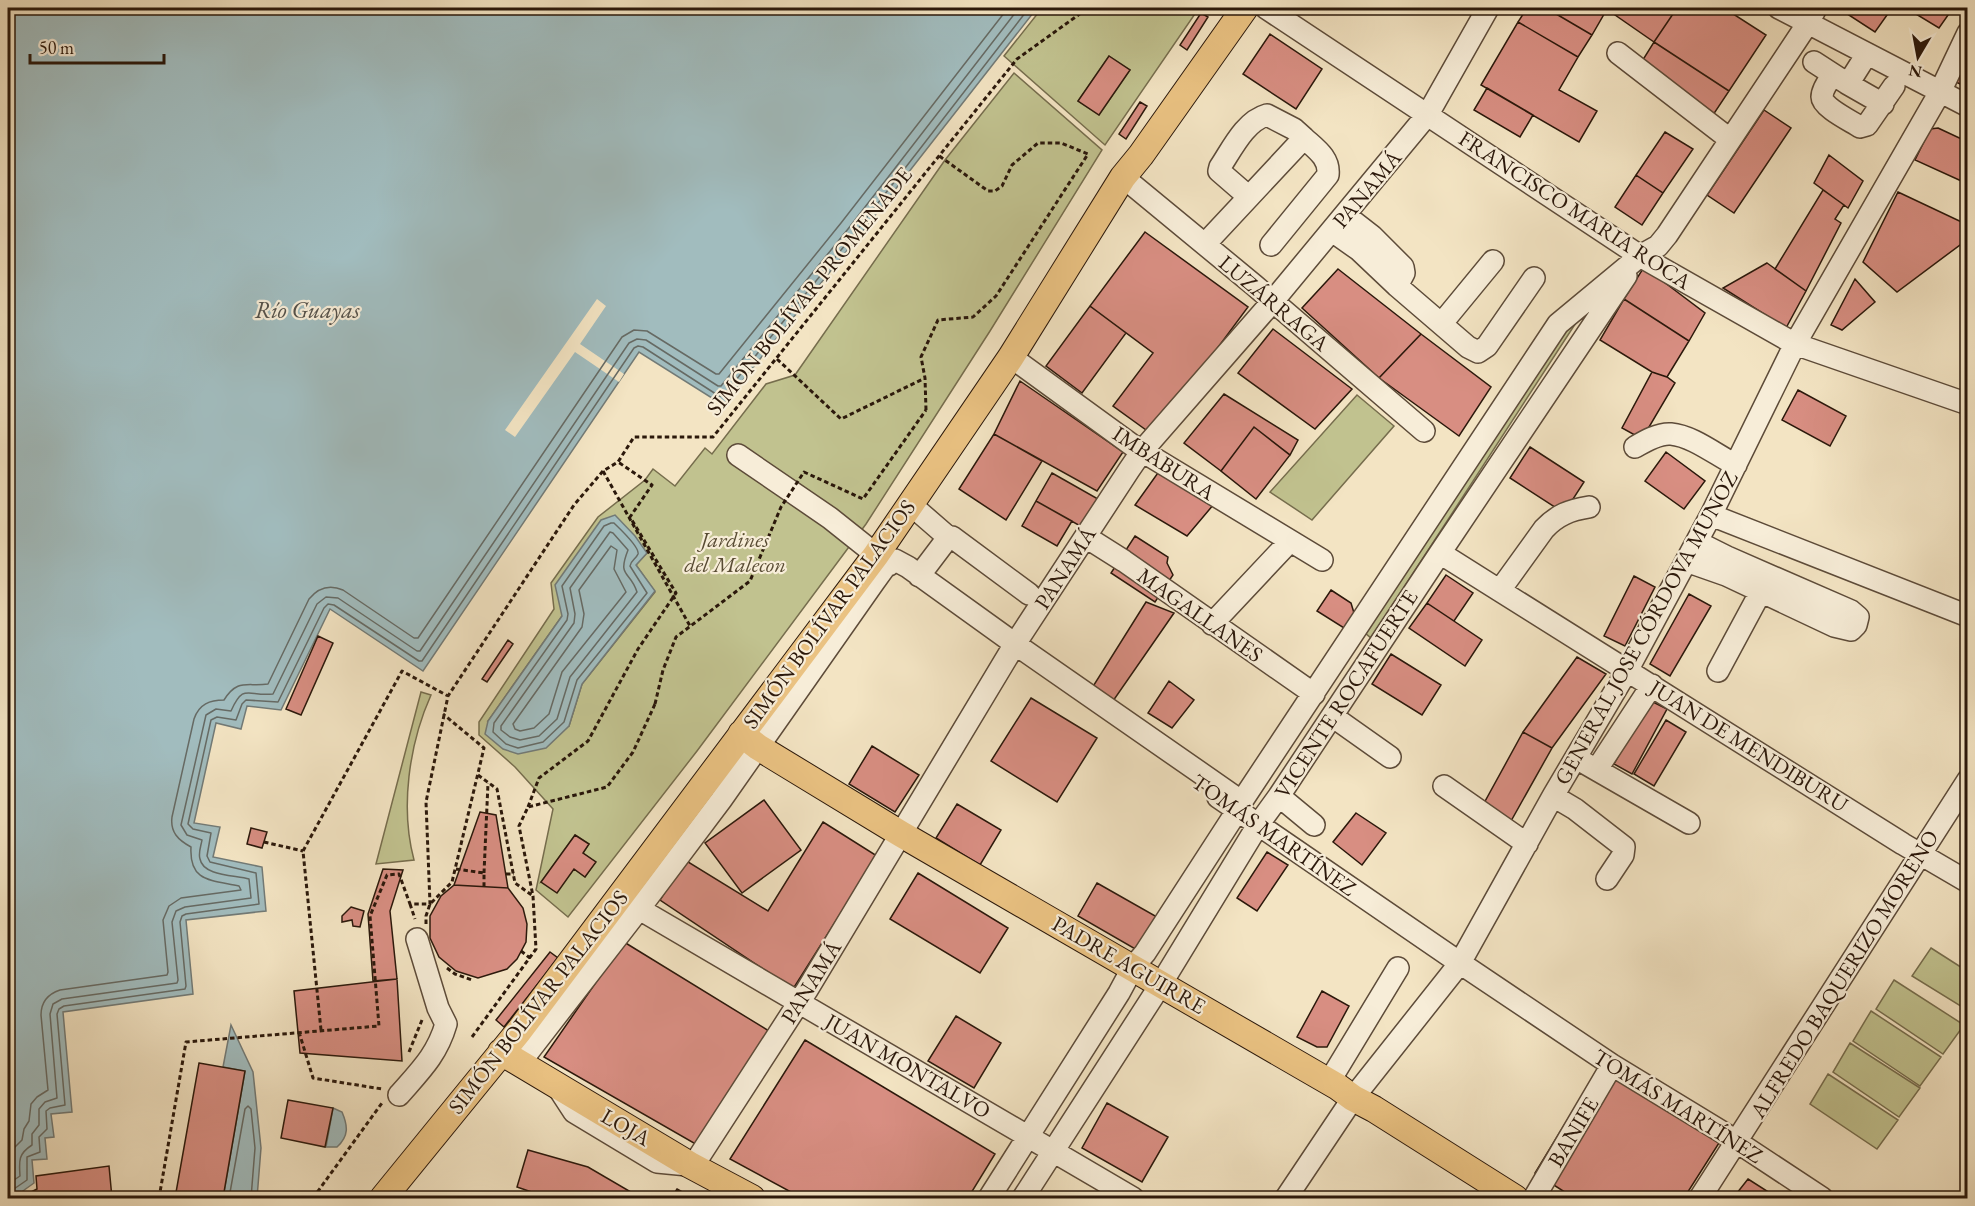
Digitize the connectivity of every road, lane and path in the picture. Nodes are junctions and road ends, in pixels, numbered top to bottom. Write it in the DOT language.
graph roads {
  1 [pos="1088,8"];
  2 [pos="1245,8"];
  3 [pos="1266,8"];
  4 [pos="1488,8"];
  5 [pos="1800,13"];
  6 [pos="1968,33"];
  7 [pos="1618,53"];
  8 [pos="1867,54"];
  9 [pos="1814,62"];
  10 [pos="1841,79"];
  11 [pos="1940,92"];
  12 [pos="1968,106"];
  13 [pos="1428,114"];
  14 [pos="1723,134"];
  15 [pos="1304,138"];
  16 [pos="938,155"];
  17 [pos="1123,177"];
  18 [pos="1250,196"];
  19 [pos="1339,223"];
  20 [pos="1205,244"];
  21 [pos="1271,245"];
  22 [pos="1640,256"];
  23 [pos="1493,261"];
  24 [pos="1534,278"];
  25 [pos="1273,301"];
  26 [pos="1442,323"];
  27 [pos="1795,344"];
  28 [pos="1011,357"];
  29 [pos="777,359"];
  30 [pos="925,378"];
  31 [pos="1968,404"];
  32 [pos="1424,431"];
  33 [pos="1635,447"];
  34 [pos="1142,451"];
  35 [pos="738,455"];
  36 [pos="618,462"];
  37 [pos="1736,465"];
  38 [pos="603,471"];
  39 [pos="790,491"];
  40 [pos="910,504"];
  41 [pos="1589,507"];
  42 [pos="1711,515"];
  43 [pos="948,537"];
  44 [pos="1086,537"];
  45 [pos="1290,541"];
  46 [pos="1697,542"];
  47 [pos="1440,553"];
  48 [pos="882,559"];
  49 [pos="1323,560"];
  50 [pos="1686,561"];
  51 [pos="919,576"];
  52 [pos="1500,590"];
  53 [pos="1760,592"];
  54 [pos="1029,594"];
  55 [pos="1968,616"];
  56 [pos="1212,624"];
  57 [pos="690,626"];
  58 [pos="1013,648"];
  59 [pos="1628,669"];
  60 [pos="1718,671"];
  61 [pos="1652,685"];
  62 [pos="1314,694"];
  63 [pos="448,696"];
  64 [pos="443,714"];
  65 [pos="1332,716"];
  66 [pos="750,741"];
  67 [pos="1389,757"];
  68 [pos="1576,758"];
  69 [pos="1596,769"];
  70 [pos="478,775"];
  71 [pos="1968,780"];
  72 [pos="488,783"];
  73 [pos="1444,786"];
  74 [pos="1279,796"];
  75 [pos="1553,796"];
  76 [pos="528,807"];
  77 [pos="1237,811"];
  78 [pos="1689,824"];
  79 [pos="1258,825"];
  80 [pos="1314,825"];
  81 [pos="901,834"];
  82 [pos="264,842"];
  83 [pos="1527,844"];
  84 [pos="303,851"];
  85 [pos="1920,854"];
  86 [pos="455,869"];
  87 [pos="484,873"];
  88 [pos="506,874"];
  89 [pos="514,874"];
  90 [pos="1607,879"];
  91 [pos="1968,882"];
  92 [pos="484,887"];
  93 [pos="533,896"];
  94 [pos="630,903"];
  95 [pos="430,904"];
  96 [pos="421,933"];
  97 [pos="521,951"];
  98 [pos="530,958"];
  99 [pos="1460,963"];
  100 [pos="446,967"];
  101 [pos="1133,967"];
  102 [pos="1398,968"];
  103 [pos="472,980"];
  104 [pos="1161,984"];
  105 [pos="798,1002"];
  106 [pos="420,1011"];
  107 [pos="321,1030"];
  108 [pos="299,1032"];
  109 [pos="472,1037"];
  110 [pos="501,1053"];
  111 [pos="405,1061"];
  112 [pos="1612,1065"];
  113 [pos="1329,1082"];
  114 [pos="392,1095"];
  115 [pos="1353,1098"];
  116 [pos="1028,1137"];
  117 [pos="1737,1142"];
  118 [pos="1053,1152"];
  119 [pos="691,1166"];
  120 [pos="159,1198"];
  121 [pos="313,1198"];
  122 [pos="383,1198"];
  123 [pos="752,1198"];
  124 [pos="989,1198"];
  125 [pos="1023,1198"];
  126 [pos="1133,1198"];
  127 [pos="1286,1198"];
  128 [pos="1515,1198"];
  129 [pos="1534,1198"];
  130 [pos="1700,1198"];
  131 [pos="1822,1198"];
  1 -- 16 [label="path, SIMÓN BOLÍVAR PROMENADE"];
  2 -- 17 [label="main road, SIMÓN BOLÍVAR PALACIOS"];
  3 -- 13 [label="street, FRANCISCO MARIA ROCA"];
  4 -- 13 [label="street, PANAMÁ"];
  5 -- 8 [label="street"];
  5 -- 14 [label="street, VICENTE ROCAFUERTE"];
  5 -- 22 [label="street"];
  6 -- 11 [label="street, GENERAL JOSE CÓRDOVA MUNOZ"];
  7 -- 14 [label="street"];
  8 -- 10 [label="street"];
  8 -- 11 [label="street"];
  9 -- 10 [label="street"];
  10 -- 10 [label="street"];
  11 -- 12 [label="street"];
  11 -- 27 [label="street, GENERAL JOSE CÓRDOVA MUNOZ"];
  13 -- 19 [label="street, PANAMÁ"];
  13 -- 22 [label="street, FRANCISCO MARIA ROCA"];
  14 -- 22 [label="street, VICENTE ROCAFUERTE"];
  15 -- 18 [label="street"];
  15 -- 18 [label="street"];
  15 -- 21 [label="street"];
  16 -- 29 [label="path, SIMÓN BOLÍVAR PROMENADE"];
  16 -- 30 [label="path"];
  17 -- 20 [label="street, LUZÁRRAGA"];
  17 -- 28 [label="main road, SIMÓN BOLÍVAR PALACIOS"];
  18 -- 20 [label="street"];
  19 -- 25 [label="street, PANAMÁ"];
  19 -- 26 [label="street"];
  20 -- 25 [label="street, LUZÁRRAGA"];
  22 -- 27 [label="street, FRANCISCO MARIA ROCA"];
  22 -- 47 [label="street, VICENTE ROCAFUERTE"];
  22 -- 62 [label="street"];
  23 -- 26 [label="street"];
  24 -- 26 [label="street"];
  25 -- 32 [label="street, LUZÁRRAGA"];
  25 -- 34 [label="street, PANAMÁ"];
  27 -- 31 [label="street, FRANCISCO MARIA ROCA"];
  27 -- 37 [label="street, GENERAL JOSE CÓRDOVA MUNOZ"];
  28 -- 34 [label="street, IMBABURA"];
  28 -- 40 [label="main road, SIMÓN BOLÍVAR PALACIOS"];
  29 -- 30 [label="path"];
  29 -- 36 [label="path, SIMÓN BOLÍVAR PROMENADE"];
  30 -- 39 [label="path, bridge"];
  33 -- 37 [label="street"];
  34 -- 44 [label="street, PANAMÁ"];
  34 -- 45 [label="street, IMBABURA"];
  35 -- 39 [label="street, TOMÁS MARTÍNEZ"];
  36 -- 38 [label="path, SIMÓN BOLÍVAR PROMENADE"];
  36 -- 76 [label="path"];
  37 -- 42 [label="street, GENERAL JOSE CÓRDOVA MUNOZ"];
  38 -- 57 [label="path, bridge"];
  38 -- 63 [label="path, SIMÓN BOLÍVAR PROMENADE"];
  39 -- 48 [label="street, TOMÁS MARTÍNEZ"];
  39 -- 57 [label="path, bridge"];
  40 -- 43 [label="street"];
  40 -- 48 [label="main road, SIMÓN BOLÍVAR PALACIOS"];
  41 -- 52 [label="street"];
  42 -- 46 [label="street, GENERAL JOSE CÓRDOVA MUNOZ"];
  42 -- 55 [label="street"];
  43 -- 51 [label="street"];
  43 -- 54 [label="street"];
  44 -- 56 [label="street, MAGALLANES"];
  44 -- 58 [label="street, PANAMÁ"];
  45 -- 49 [label="street, IMBABURA"];
  45 -- 56 [label="street"];
  46 -- 50 [label="street, GENERAL JOSE CÓRDOVA MUNOZ"];
  46 -- 53 [label="street"];
  47 -- 52 [label="street, JUAN DE MENDIBURU"];
  47 -- 65 [label="street, VICENTE ROCAFUERTE"];
  48 -- 51 [label="street"];
  48 -- 58 [label="street, TOMÁS MARTÍNEZ"];
  48 -- 66 [label="main road, SIMÓN BOLÍVAR PALACIOS"];
  50 -- 53 [label="street"];
  50 -- 59 [label="street, GENERAL JOSE CÓRDOVA MUNOZ"];
  51 -- 58 [label="street"];
  52 -- 59 [label="street, JUAN DE MENDIBURU"];
  53 -- 60 [label="street"];
  56 -- 62 [label="street, MAGALLANES"];
  57 -- 76 [label="path, bridge"];
  58 -- 62 [label="street"];
  58 -- 77 [label="street, TOMÁS MARTÍNEZ"];
  58 -- 81 [label="street, PANAMÁ"];
  59 -- 61 [label="street, JUAN DE MENDIBURU"];
  59 -- 68 [label="street, GENERAL JOSE CÓRDOVA MUNOZ"];
  61 -- 69 [label="street"];
  61 -- 85 [label="street, JUAN DE MENDIBURU"];
  63 -- 64 [label="path, SIMÓN BOLÍVAR PROMENADE"];
  63 -- 84 [label="path"];
  64 -- 70 [label="path"];
  64 -- 95 [label="path, SIMÓN BOLÍVAR PROMENADE"];
  65 -- 67 [label="street"];
  65 -- 74 [label="street, VICENTE ROCAFUERTE"];
  66 -- 81 [label="main road, PADRE AGUIRRE"];
  66 -- 94 [label="main road, SIMÓN BOLÍVAR PALACIOS"];
  68 -- 69 [label="street"];
  68 -- 75 [label="street, GENERAL JOSE CÓRDOVA MUNOZ"];
  69 -- 78 [label="street"];
  70 -- 72 [label="path"];
  70 -- 86 [label="path"];
  71 -- 85 [label="street, ALFREDO BAQUERIZO MORENO"];
  72 -- 87 [label="path"];
  72 -- 89 [label="path"];
  73 -- 83 [label="street"];
  74 -- 79 [label="street, VICENTE ROCAFUERTE"];
  74 -- 80 [label="street"];
  75 -- 83 [label="street, GENERAL JOSE CÓRDOVA MUNOZ"];
  75 -- 90 [label="street"];
  76 -- 93 [label="path"];
  77 -- 79 [label="street, TOMÁS MARTÍNEZ"];
  77 -- 101 [label="street"];
  79 -- 99 [label="street, TOMÁS MARTÍNEZ"];
  79 -- 104 [label="street, VICENTE ROCAFUERTE"];
  81 -- 101 [label="main road, PADRE AGUIRRE"];
  81 -- 105 [label="street, PANAMÁ"];
  82 -- 84 [label="path"];
  83 -- 99 [label="street, GENERAL JOSE CÓRDOVA MUNOZ"];
  84 -- 107 [label="path"];
  85 -- 91 [label="street, JUAN DE MENDIBURU"];
  85 -- 117 [label="street, ALFREDO BAQUERIZO MORENO"];
  86 -- 87 [label="path"];
  86 -- 95 [label="path"];
  87 -- 92 [label="path"];
  88 -- 89 [label="path"];
  89 -- 93 [label="path"];
  93 -- 98 [label="path"];
  94 -- 105 [label="street, JUAN MONTALVO"];
  94 -- 110 [label="main road, SIMÓN BOLÍVAR PALACIOS"];
  95 -- 96 [label="path, SIMÓN BOLÍVAR PROMENADE"];
  95 -- 107 [label="path"];
  96 -- 114 [label="street"];
  97 -- 98 [label="path"];
  98 -- 109 [label="path"];
  99 -- 112 [label="street, TOMÁS MARTÍNEZ"];
  99 -- 115 [label="street, GENERAL JOSE CÓRDOVA MUNOZ"];
  100 -- 103 [label="path"];
  101 -- 104 [label="main road, PADRE AGUIRRE"];
  101 -- 116 [label="street"];
  102 -- 113 [label="street"];
  104 -- 113 [label="main road, PADRE AGUIRRE"];
  104 -- 118 [label="street, VICENTE ROCAFUERTE"];
  105 -- 116 [label="street, JUAN MONTALVO"];
  105 -- 119 [label="street, PANAMÁ"];
  106 -- 111 [label="path"];
  107 -- 108 [label="path"];
  108 -- 114 [label="path"];
  108 -- 120 [label="path"];
  110 -- 119 [label="main road, LOJA"];
  110 -- 122 [label="main road, SIMÓN BOLÍVAR PALACIOS"];
  112 -- 117 [label="street, TOMÁS MARTÍNEZ"];
  112 -- 129 [label="street, BANIFE"];
  113 -- 115 [label="main road, PADRE AGUIRRE"];
  114 -- 121 [label="path"];
  115 -- 127 [label="street, GENERAL JOSE CÓRDOVA MUNOZ"];
  115 -- 128 [label="main road, PADRE AGUIRRE"];
  116 -- 118 [label="street, JUAN MONTALVO"];
  116 -- 124 [label="street"];
  117 -- 130 [label="street, ALFREDO BAQUERIZO MORENO"];
  117 -- 131 [label="street, TOMÁS MARTÍNEZ"];
  118 -- 125 [label="street, VICENTE ROCAFUERTE"];
  118 -- 126 [label="street, JUAN MONTALVO"];
  119 -- 123 [label="main road, LOJA"];
}
